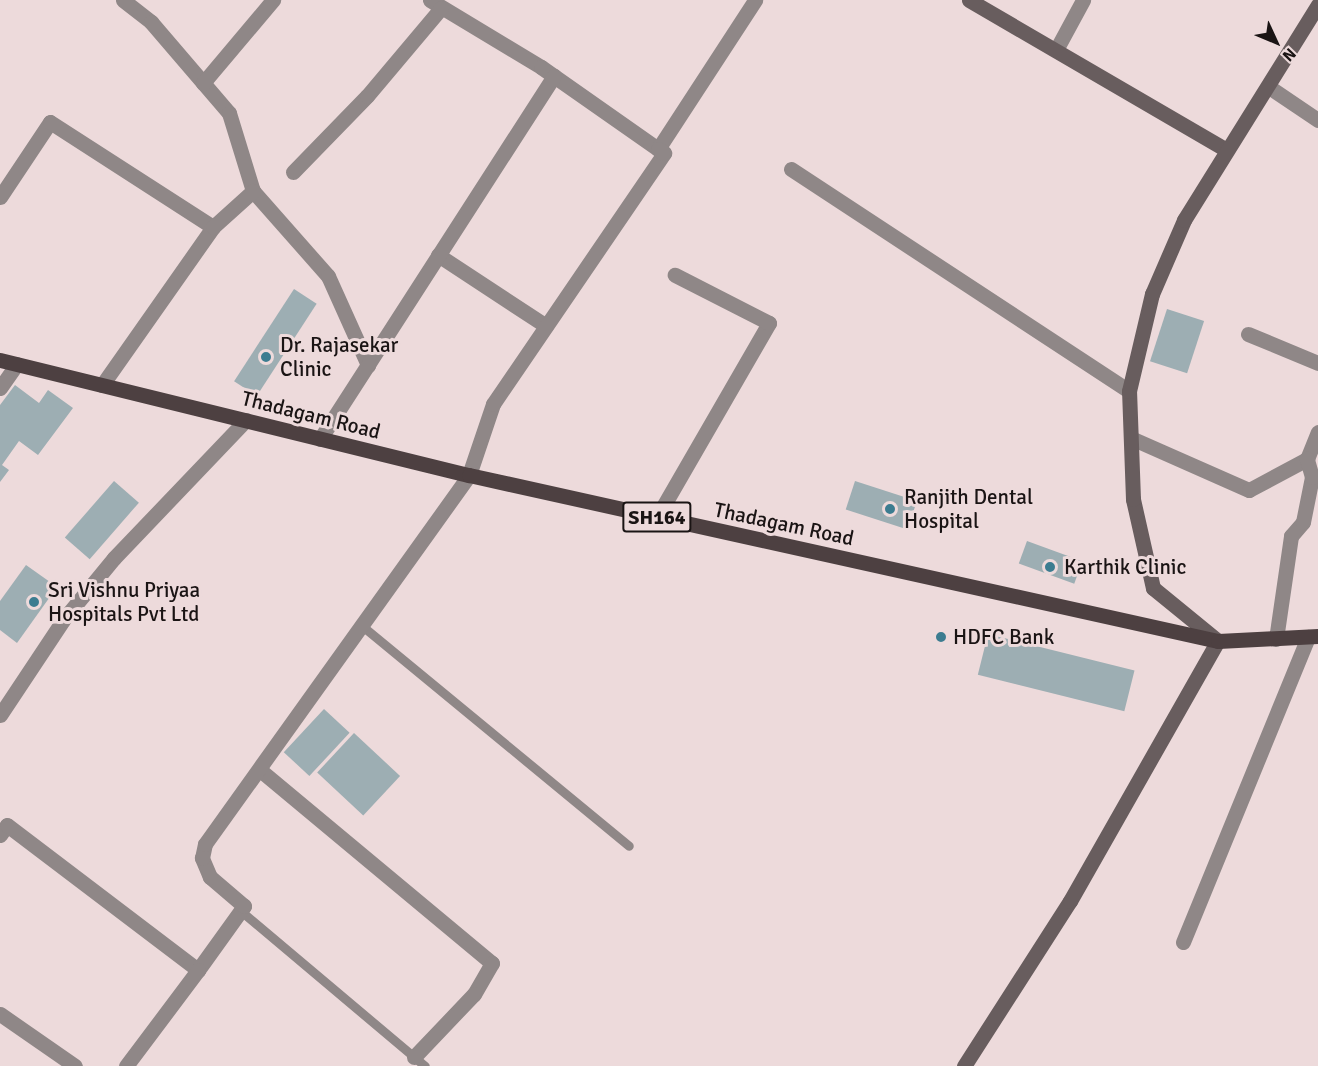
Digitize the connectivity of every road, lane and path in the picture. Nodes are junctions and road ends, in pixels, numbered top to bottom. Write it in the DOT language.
graph roads {
  1 [pos="123,0"];
  2 [pos="273,0"];
  3 [pos="755,0"];
  4 [pos="969,0"];
  5 [pos="1083,0"];
  6 [pos="1312,0"];
  7 [pos="435,4"];
  8 [pos="1318,5"];
  9 [pos="1056,50"];
  10 [pos="554,76"];
  11 [pos="203,82"];
  12 [pos="1269,87"];
  13 [pos="1318,120"];
  14 [pos="657,149"];
  15 [pos="1227,150"];
  16 [pos="791,169"];
  17 [pos="293,172"];
  18 [pos="253,191"];
  19 [pos="0,198"];
  20 [pos="213,227"];
  21 [pos="438,255"];
  22 [pos="675,275"];
  23 [pos="546,326"];
  24 [pos="1248,334"];
  25 [pos="0,360"];
  26 [pos="1318,363"];
  27 [pos="17,364"];
  28 [pos="368,365"];
  29 [pos="102,385"];
  30 [pos="0,388"];
  31 [pos="1129,391"];
  32 [pos="246,420"];
  33 [pos="1318,432"];
  34 [pos="1131,438"];
  35 [pos="320,439"];
  36 [pos="1307,459"];
  37 [pos="469,475"];
  38 [pos="657,517"];
  39 [pos="361,625"];
  40 [pos="1313,637"];
  41 [pos="1276,639"];
  42 [pos="1218,641"];
  43 [pos="0,714"];
  44 [pos="260,770"];
  45 [pos="2,825"];
  46 [pos="629,846"];
  47 [pos="242,912"];
  48 [pos="1183,942"];
  49 [pos="198,970"];
  50 [pos="0,1014"];
  51 [pos="419,1061"];
  52 [pos="75,1066"];
  53 [pos="126,1066"];
  54 [pos="964,1066"];
  1 -- 11 [label="street"];
  2 -- 11 [label="street"];
  3 -- 14 [label="street"];
  4 -- 9 [label="main road"];
  5 -- 9 [label="street"];
  6 -- 8 [label="street"];
  7 -- 10 [label="street"];
  7 -- 17 [label="street"];
  8 -- 12 [label="main road"];
  9 -- 15 [label="main road"];
  10 -- 14 [label="street"];
  10 -- 21 [label="street"];
  11 -- 18 [label="street"];
  12 -- 13 [label="street"];
  12 -- 15 [label="main road"];
  14 -- 23 [label="street"];
  15 -- 31 [label="main road"];
  16 -- 31 [label="street"];
  18 -- 20 [label="street"];
  18 -- 28 [label="street"];
  19 -- 20 [label="street"];
  20 -- 29 [label="street"];
  21 -- 23 [label="street"];
  21 -- 28 [label="street"];
  22 -- 38 [label="street"];
  23 -- 37 [label="street"];
  24 -- 26 [label="street"];
  25 -- 27 [label="main road, Thadagam Road / SH164"];
  27 -- 29 [label="main road, Thadagam Road / SH164"];
  27 -- 30 [label="street"];
  28 -- 35 [label="street"];
  29 -- 32 [label="main road, Thadagam Road / SH164"];
  31 -- 34 [label="main road"];
  32 -- 35 [label="main road, Thadagam Road / SH164"];
  32 -- 43 [label="street"];
  33 -- 36 [label="street"];
  34 -- 36 [label="street"];
  34 -- 42 [label="main road"];
  35 -- 37 [label="main road, Thadagam Road / SH164"];
  36 -- 41 [label="street"];
  37 -- 38 [label="main road, Thadagam Road / SH164"];
  37 -- 39 [label="street"];
  38 -- 42 [label="main road, Thadagam Road / SH164"];
  39 -- 44 [label="street"];
  39 -- 46 [label="lane"];
  40 -- 41 [label="main road, Thadagam Road / SH164"];
  40 -- 48 [label="street"];
  41 -- 42 [label="main road, Thadagam Road / SH164"];
  42 -- 54 [label="main road"];
  44 -- 47 [label="street"];
  44 -- 51 [label="street"];
  45 -- 49 [label="street"];
  47 -- 49 [label="street"];
  47 -- 51 [label="lane"];
  49 -- 53 [label="street"];
  50 -- 52 [label="street"];
}
